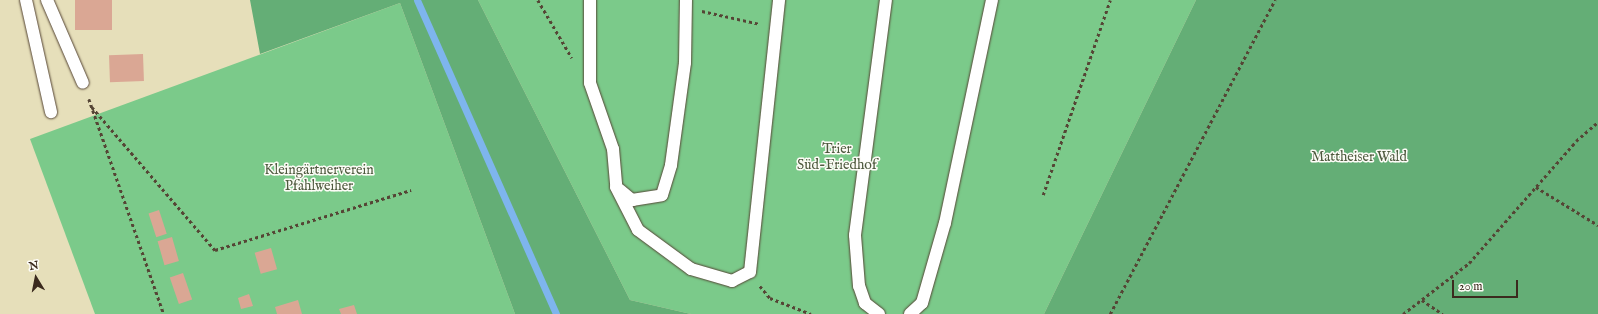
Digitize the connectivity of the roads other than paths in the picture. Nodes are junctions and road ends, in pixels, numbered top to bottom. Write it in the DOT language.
graph roads {
  1 [pos="26,0"];
  2 [pos="47,0"];
  3 [pos="590,0"];
  4 [pos="779,0"];
  5 [pos="886,0"];
  6 [pos="992,0"];
  7 [pos="686,4"];
  8 [pos="83,83"];
  9 [pos="51,112"];
  10 [pos="616,187"];
  11 [pos="879,314"];
  12 [pos="910,314"];
  1 -- 9 [label="lane"];
  2 -- 8 [label="lane"];
  3 -- 10 [label="lane"];
  4 -- 10 [label="lane"];
  5 -- 11 [label="lane"];
  6 -- 12 [label="lane"];
  7 -- 10 [label="lane"];
}
